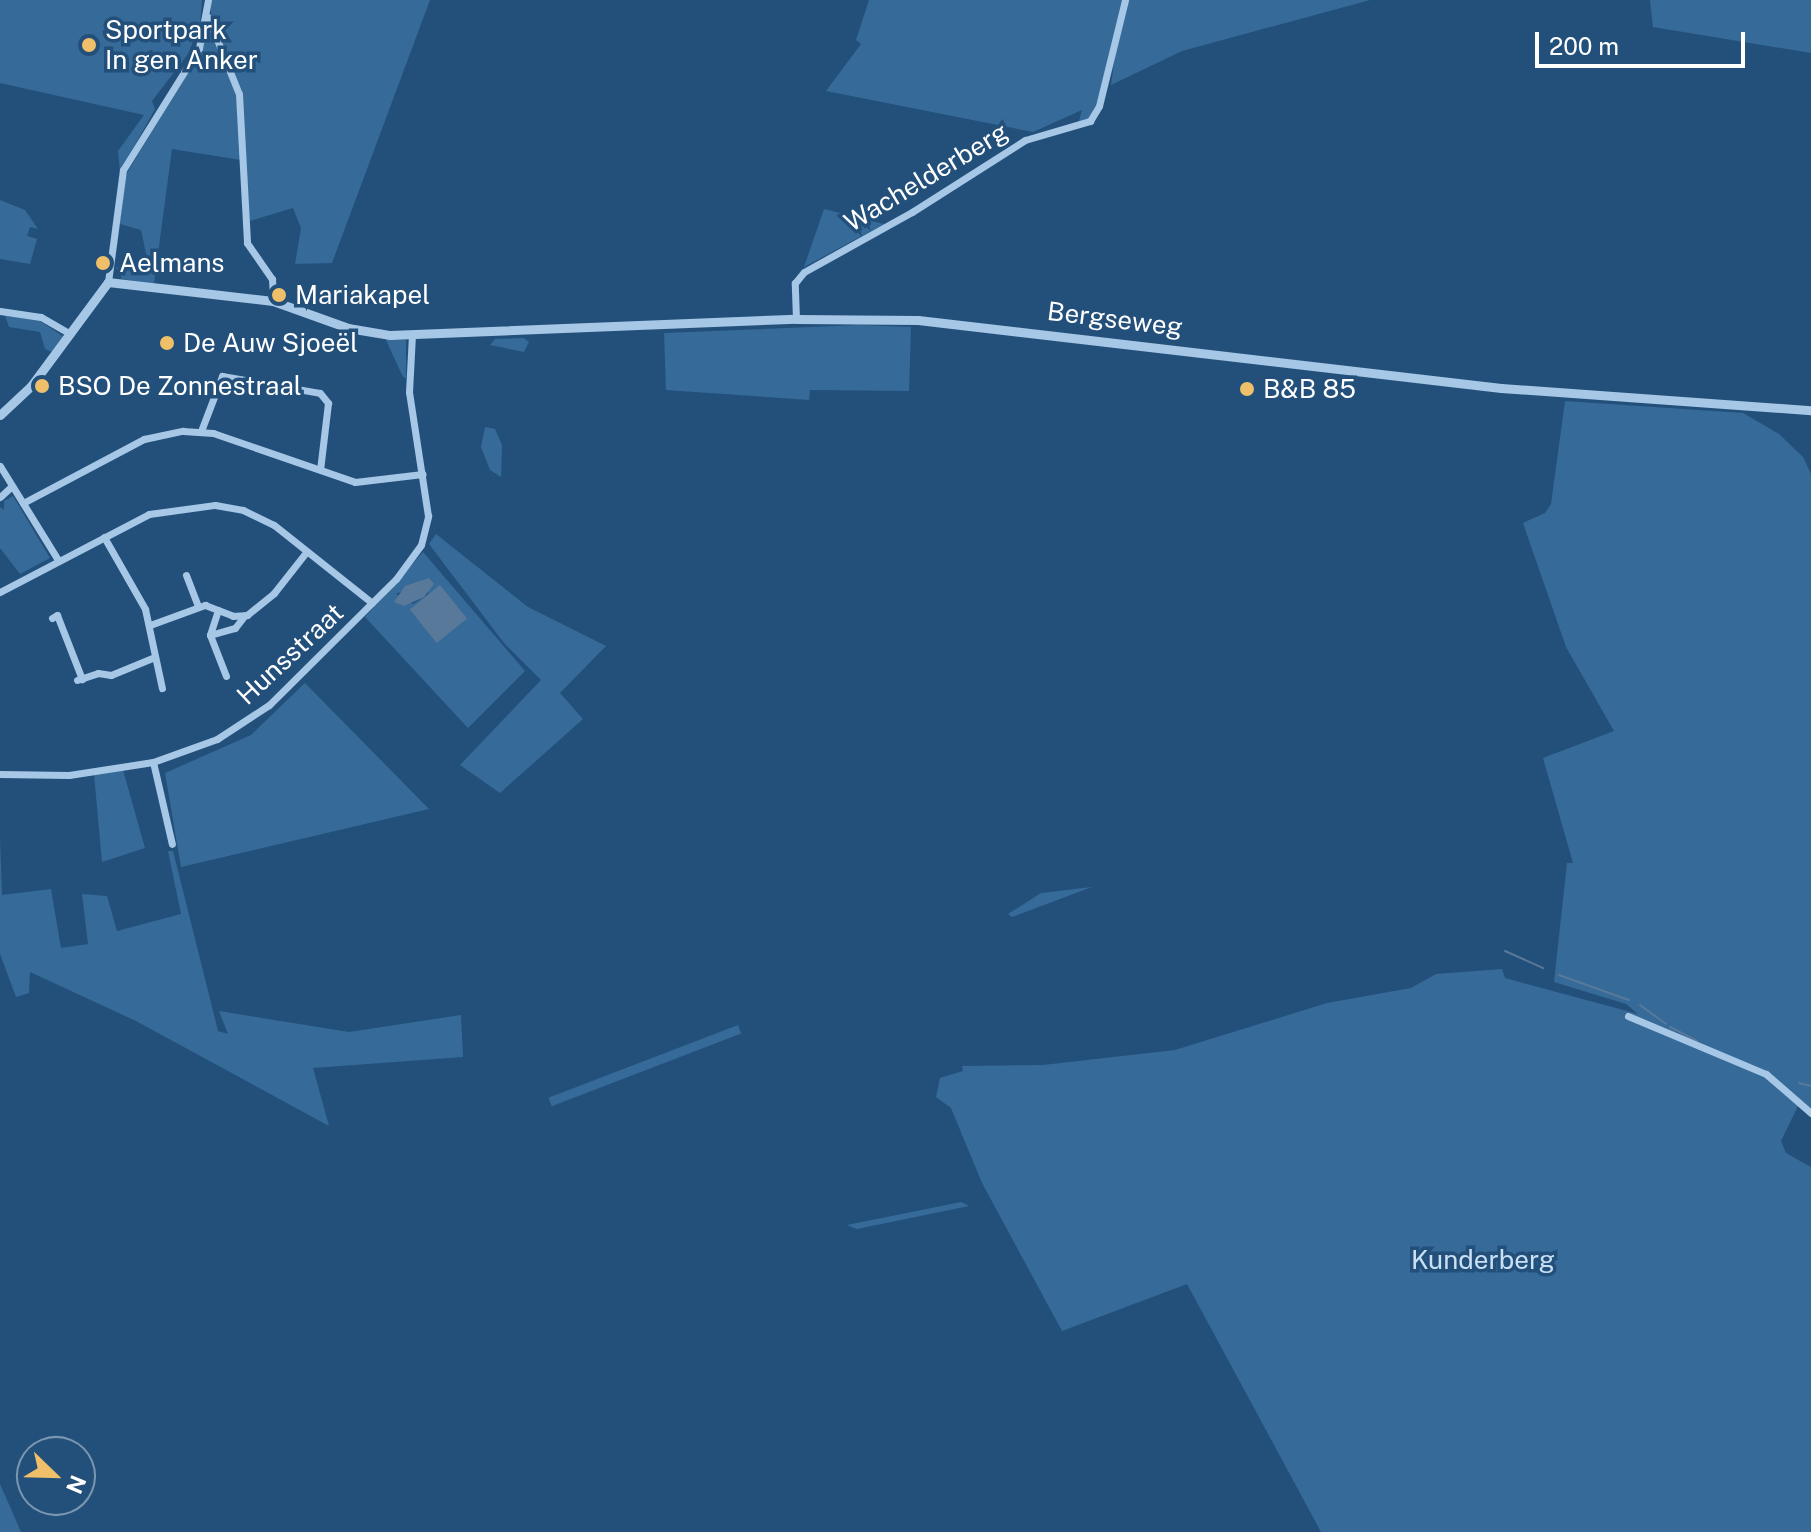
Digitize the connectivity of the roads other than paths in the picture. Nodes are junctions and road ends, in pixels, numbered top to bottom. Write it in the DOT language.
graph roads {
  1 [pos="208,0"];
  2 [pos="1125,0"];
  3 [pos="208,17"];
  4 [pos="108,282"];
  5 [pos="273,301"];
  6 [pos="0,311"];
  7 [pos="796,319"];
  8 [pos="71,334"];
  9 [pos="412,335"];
  10 [pos="1811,410"];
  11 [pos="0,415"];
  12 [pos="201,431"];
  13 [pos="0,466"];
  14 [pos="320,470"];
  15 [pos="423,474"];
  16 [pos="12,486"];
  17 [pos="0,497"];
  18 [pos="23,503"];
  19 [pos="104,537"];
  20 [pos="307,551"];
  21 [pos="58,560"];
  22 [pos="186,575"];
  23 [pos="0,592"];
  24 [pos="372,603"];
  25 [pos="198,606"];
  26 [pos="218,610"];
  27 [pos="244,616"];
  28 [pos="52,618"];
  29 [pos="150,625"];
  30 [pos="210,635"];
  31 [pos="152,658"];
  32 [pos="226,676"];
  33 [pos="162,688"];
  34 [pos="153,762"];
  35 [pos="0,774"];
  36 [pos="172,844"];
  37 [pos="1628,1016"];
  38 [pos="1811,1113"];
  1 -- 3 [label="street"];
  2 -- 7 [label="street, Wachelderberg"];
  3 -- 4 [label="street"];
  3 -- 5 [label="street"];
  4 -- 5 [label="street, Bergseweg"];
  4 -- 8 [label="street"];
  5 -- 9 [label="street, Bergseweg"];
  6 -- 8 [label="street"];
  7 -- 9 [label="street, Bergseweg"];
  7 -- 10 [label="street, Bergseweg"];
  8 -- 11 [label="street"];
  9 -- 15 [label="street, Hunsstraat"];
  12 -- 14 [label="street"];
  12 -- 14 [label="street"];
  12 -- 18 [label="street"];
  13 -- 16 [label="street"];
  14 -- 15 [label="street"];
  15 -- 24 [label="street, Hunsstraat"];
  16 -- 17 [label="street"];
  16 -- 18 [label="street"];
  18 -- 21 [label="street"];
  19 -- 20 [label="street"];
  19 -- 21 [label="street"];
  19 -- 29 [label="street"];
  20 -- 24 [label="street"];
  20 -- 27 [label="street"];
  21 -- 23 [label="street"];
  22 -- 25 [label="street"];
  24 -- 34 [label="street, Hunsstraat"];
  25 -- 26 [label="street"];
  25 -- 29 [label="street"];
  26 -- 27 [label="street"];
  26 -- 30 [label="street"];
  27 -- 30 [label="street"];
  28 -- 31 [label="street"];
  29 -- 31 [label="street"];
  30 -- 32 [label="street"];
  31 -- 33 [label="street"];
  34 -- 35 [label="street, Hunsstraat"];
  34 -- 36 [label="street"];
  37 -- 38 [label="street"];
}
